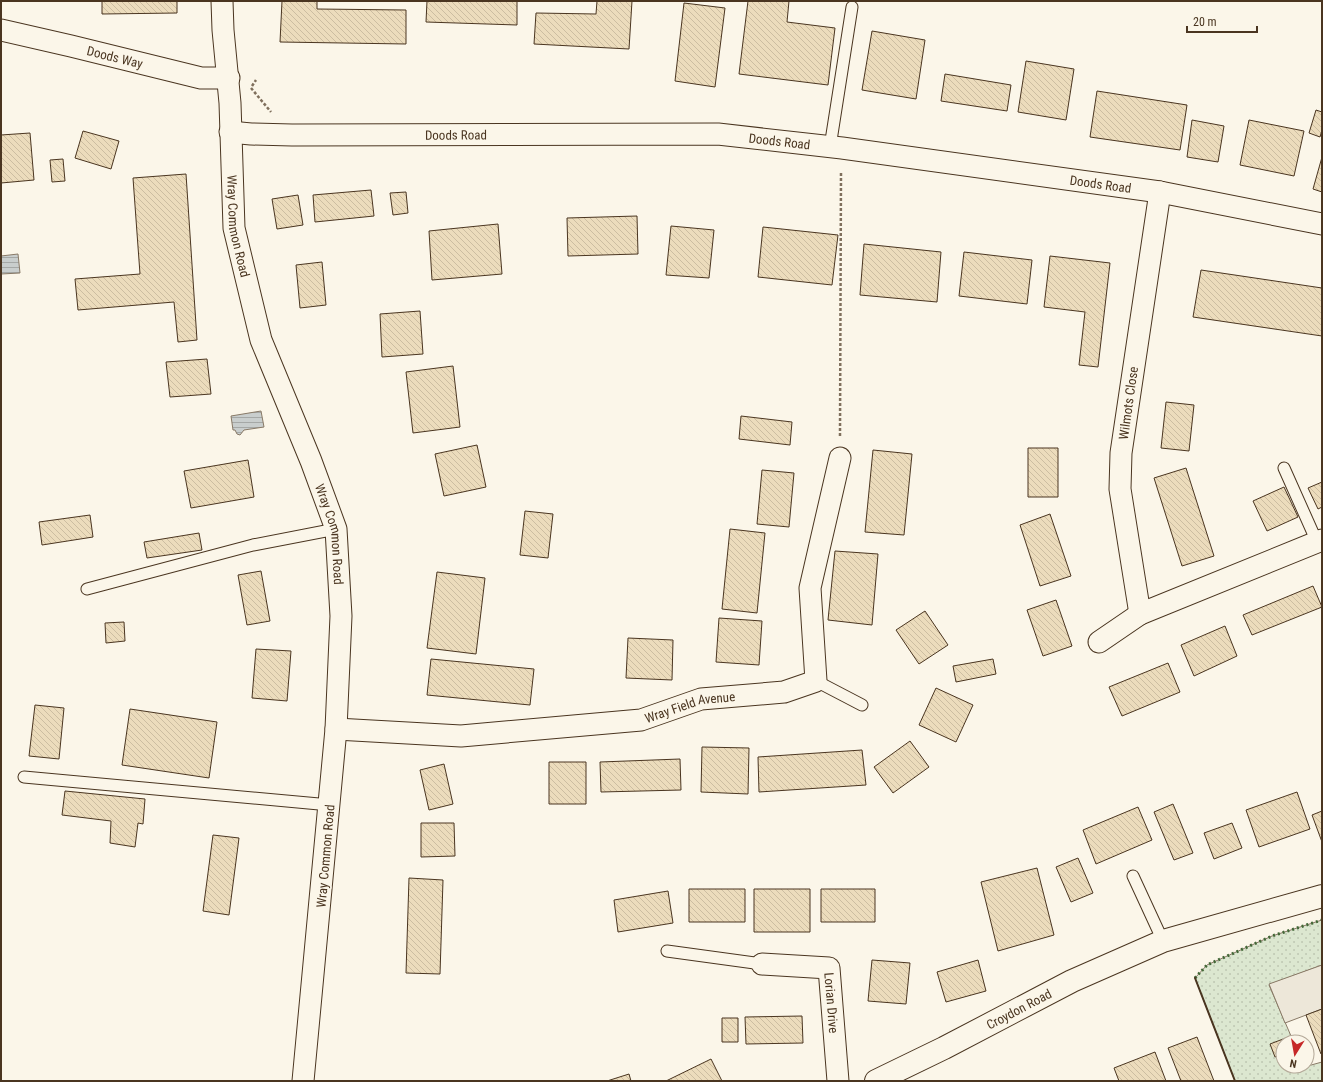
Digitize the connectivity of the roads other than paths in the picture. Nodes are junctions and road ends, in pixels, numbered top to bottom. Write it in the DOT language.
graph roads {
  1 [pos="222,1"];
  2 [pos="852,7"];
  3 [pos="1,30"];
  4 [pos="228,78"];
  5 [pos="230,132"];
  6 [pos="836,147"];
  7 [pos="1160,192"];
  8 [pos="1322,224"];
  9 [pos="840,458"];
  10 [pos="1284,468"];
  11 [pos="336,529"];
  12 [pos="1320,541"];
  13 [pos="87,589"];
  14 [pos="1140,614"];
  15 [pos="1099,642"];
  16 [pos="816,681"];
  17 [pos="862,706"];
  18 [pos="336,729"];
  19 [pos="24,777"];
  20 [pos="330,805"];
  21 [pos="1133,876"];
  22 [pos="1322,896"];
  23 [pos="1163,941"];
  24 [pos="668,951"];
  25 [pos="762,964"];
  26 [pos="303,1081"];
  27 [pos="838,1081"];
  28 [pos="876,1081"];
  1 -- 4 [label="street, Wray Common Road"];
  2 -- 6 [label="lane"];
  3 -- 4 [label="street, Doods Way"];
  4 -- 5 [label="street, Wray Common Road"];
  5 -- 6 [label="street, Doods Road"];
  5 -- 11 [label="street, Wray Common Road"];
  6 -- 7 [label="street, Doods Road"];
  7 -- 8 [label="street, Doods Road"];
  7 -- 14 [label="street, Wilmots Close"];
  9 -- 16 [label="street"];
  10 -- 12 [label="lane"];
  11 -- 13 [label="lane"];
  11 -- 18 [label="street, Wray Common Road"];
  12 -- 14 [label="street"];
  14 -- 15 [label="street"];
  16 -- 17 [label="lane"];
  16 -- 18 [label="street, Wray Field Avenue"];
  18 -- 20 [label="street, Wray Common Road"];
  19 -- 20 [label="lane"];
  20 -- 26 [label="street, Wray Common Road"];
  21 -- 23 [label="lane"];
  22 -- 23 [label="main road, Croydon Road"];
  23 -- 28 [label="main road, Croydon Road"];
  24 -- 25 [label="lane"];
  25 -- 27 [label="street, Lorian Drive"];
}
